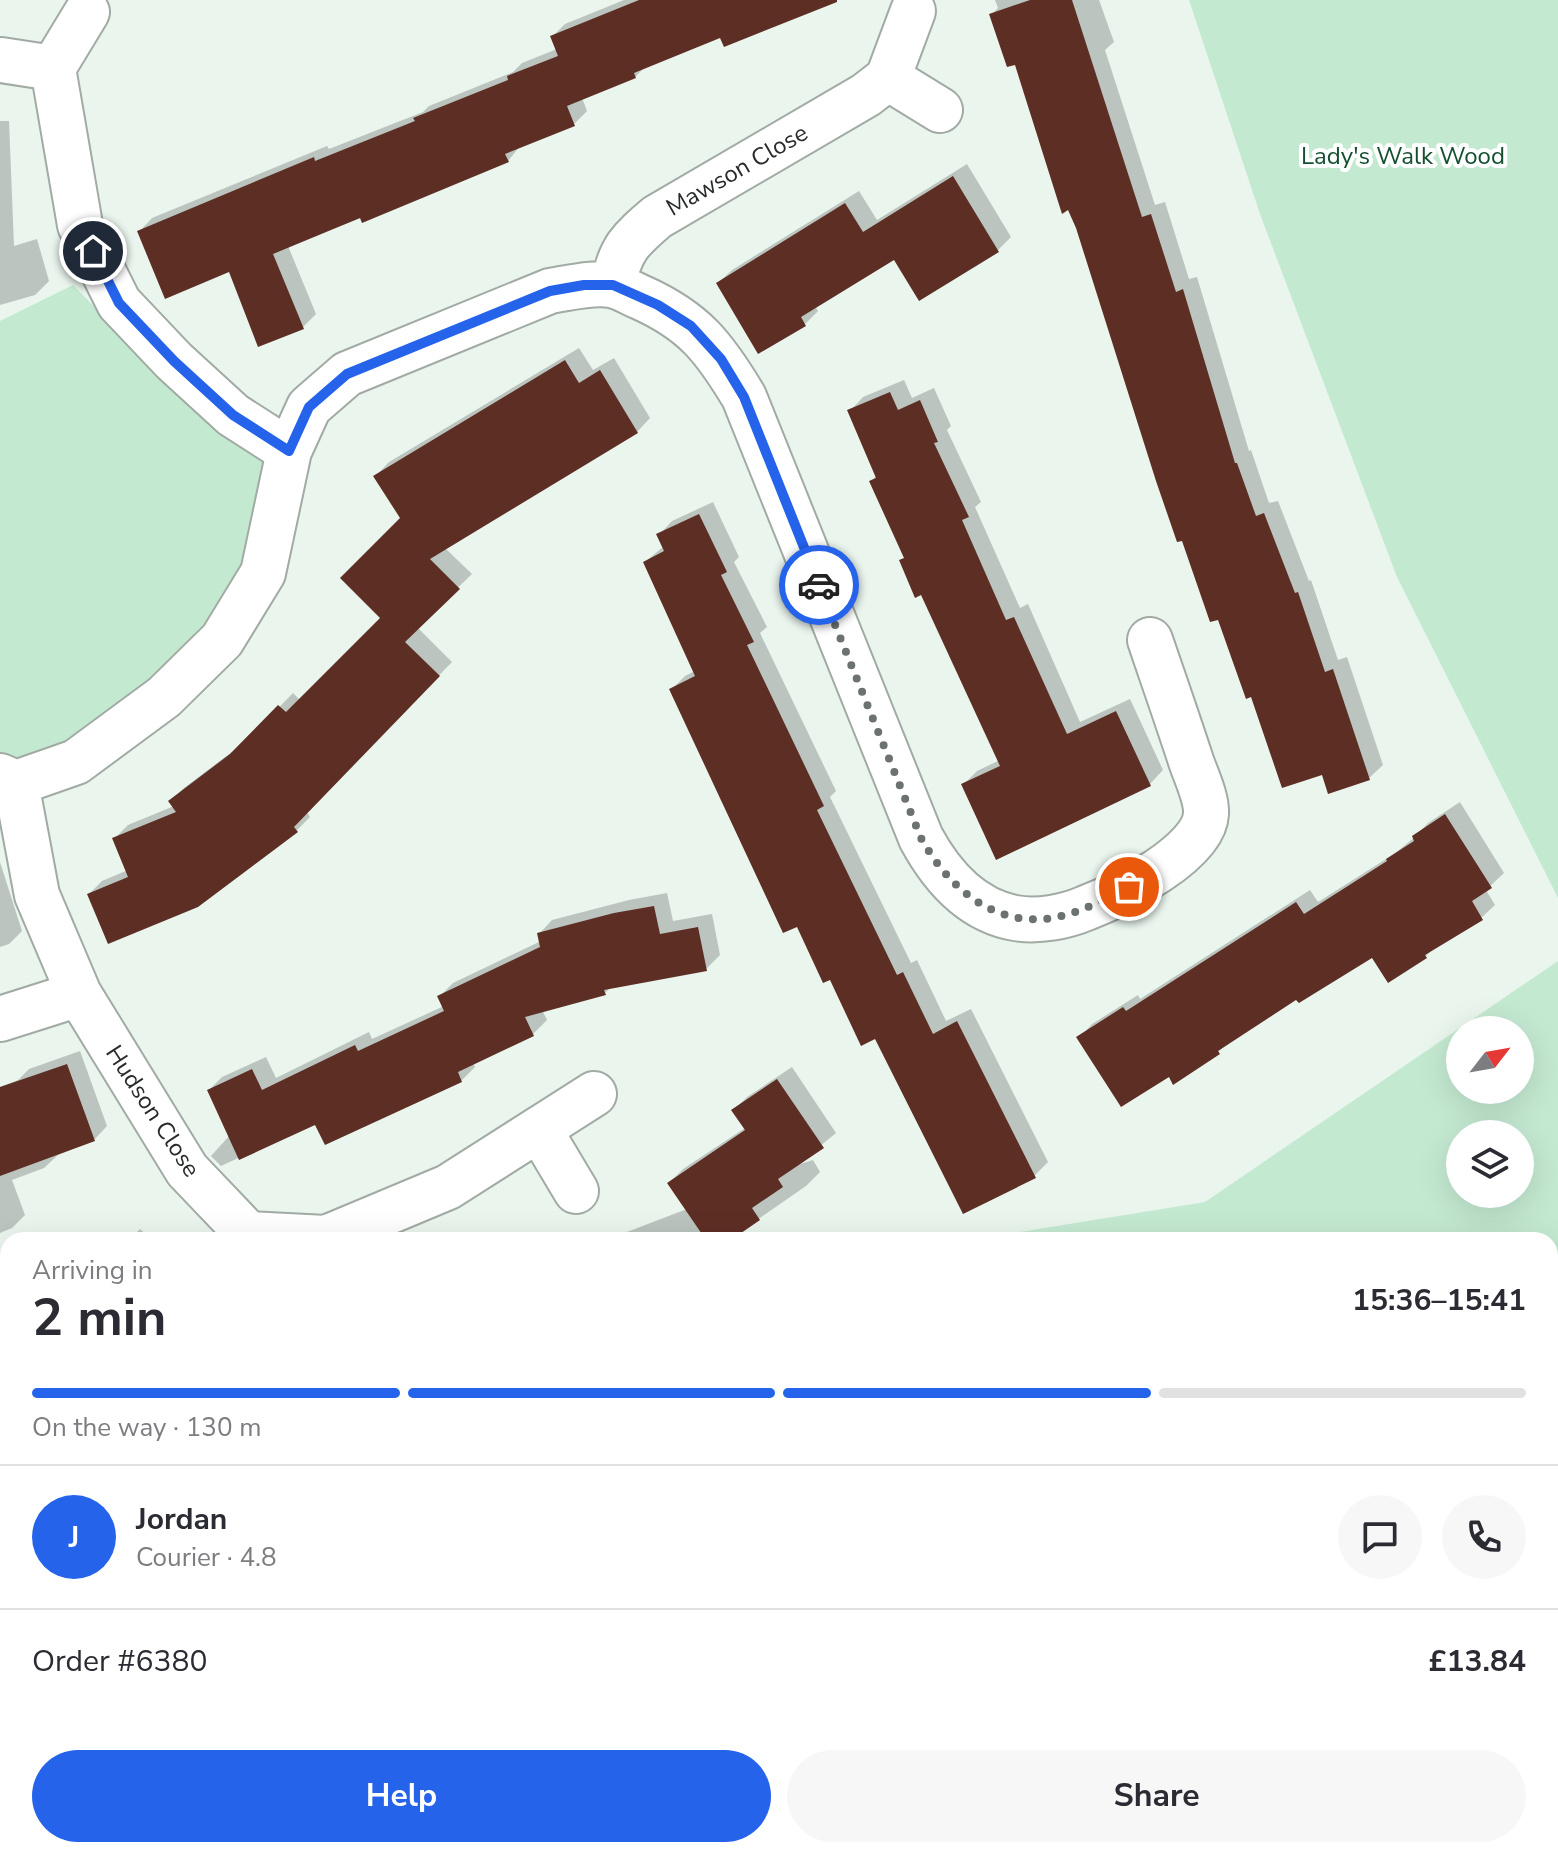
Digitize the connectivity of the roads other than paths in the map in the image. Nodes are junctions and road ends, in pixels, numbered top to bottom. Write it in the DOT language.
graph roads {
  1 [pos="913,11"];
  2 [pos="87,12"];
  3 [pos="1,60"];
  4 [pos="53,68"];
  5 [pos="888,78"];
  6 [pos="940,110"];
  7 [pos="613,285"];
  8 [pos="289,451"];
  9 [pos="1150,640"];
  10 [pos="8,780"];
  11 [pos="79,994"];
  12 [pos="0,1019"];
  13 [pos="594,1094"];
  14 [pos="539,1129"];
  15 [pos="576,1191"];
  16 [pos="246,1232"];
  17 [pos="340,1232"];
  1 -- 5 [label="street"];
  2 -- 4 [label="street"];
  3 -- 4 [label="street"];
  4 -- 8 [label="street"];
  5 -- 6 [label="street"];
  5 -- 7 [label="street, Mawson Close"];
  7 -- 8 [label="street, Hudson Close"];
  7 -- 9 [label="street, Hudson Close"];
  8 -- 10 [label="street, Hudson Close"];
  10 -- 11 [label="street, Hudson Close"];
  11 -- 12 [label="street"];
  11 -- 16 [label="street, Hudson Close"];
  13 -- 14 [label="street, Hudson Close"];
  14 -- 15 [label="street"];
  14 -- 17 [label="street, Hudson Close"];
}
